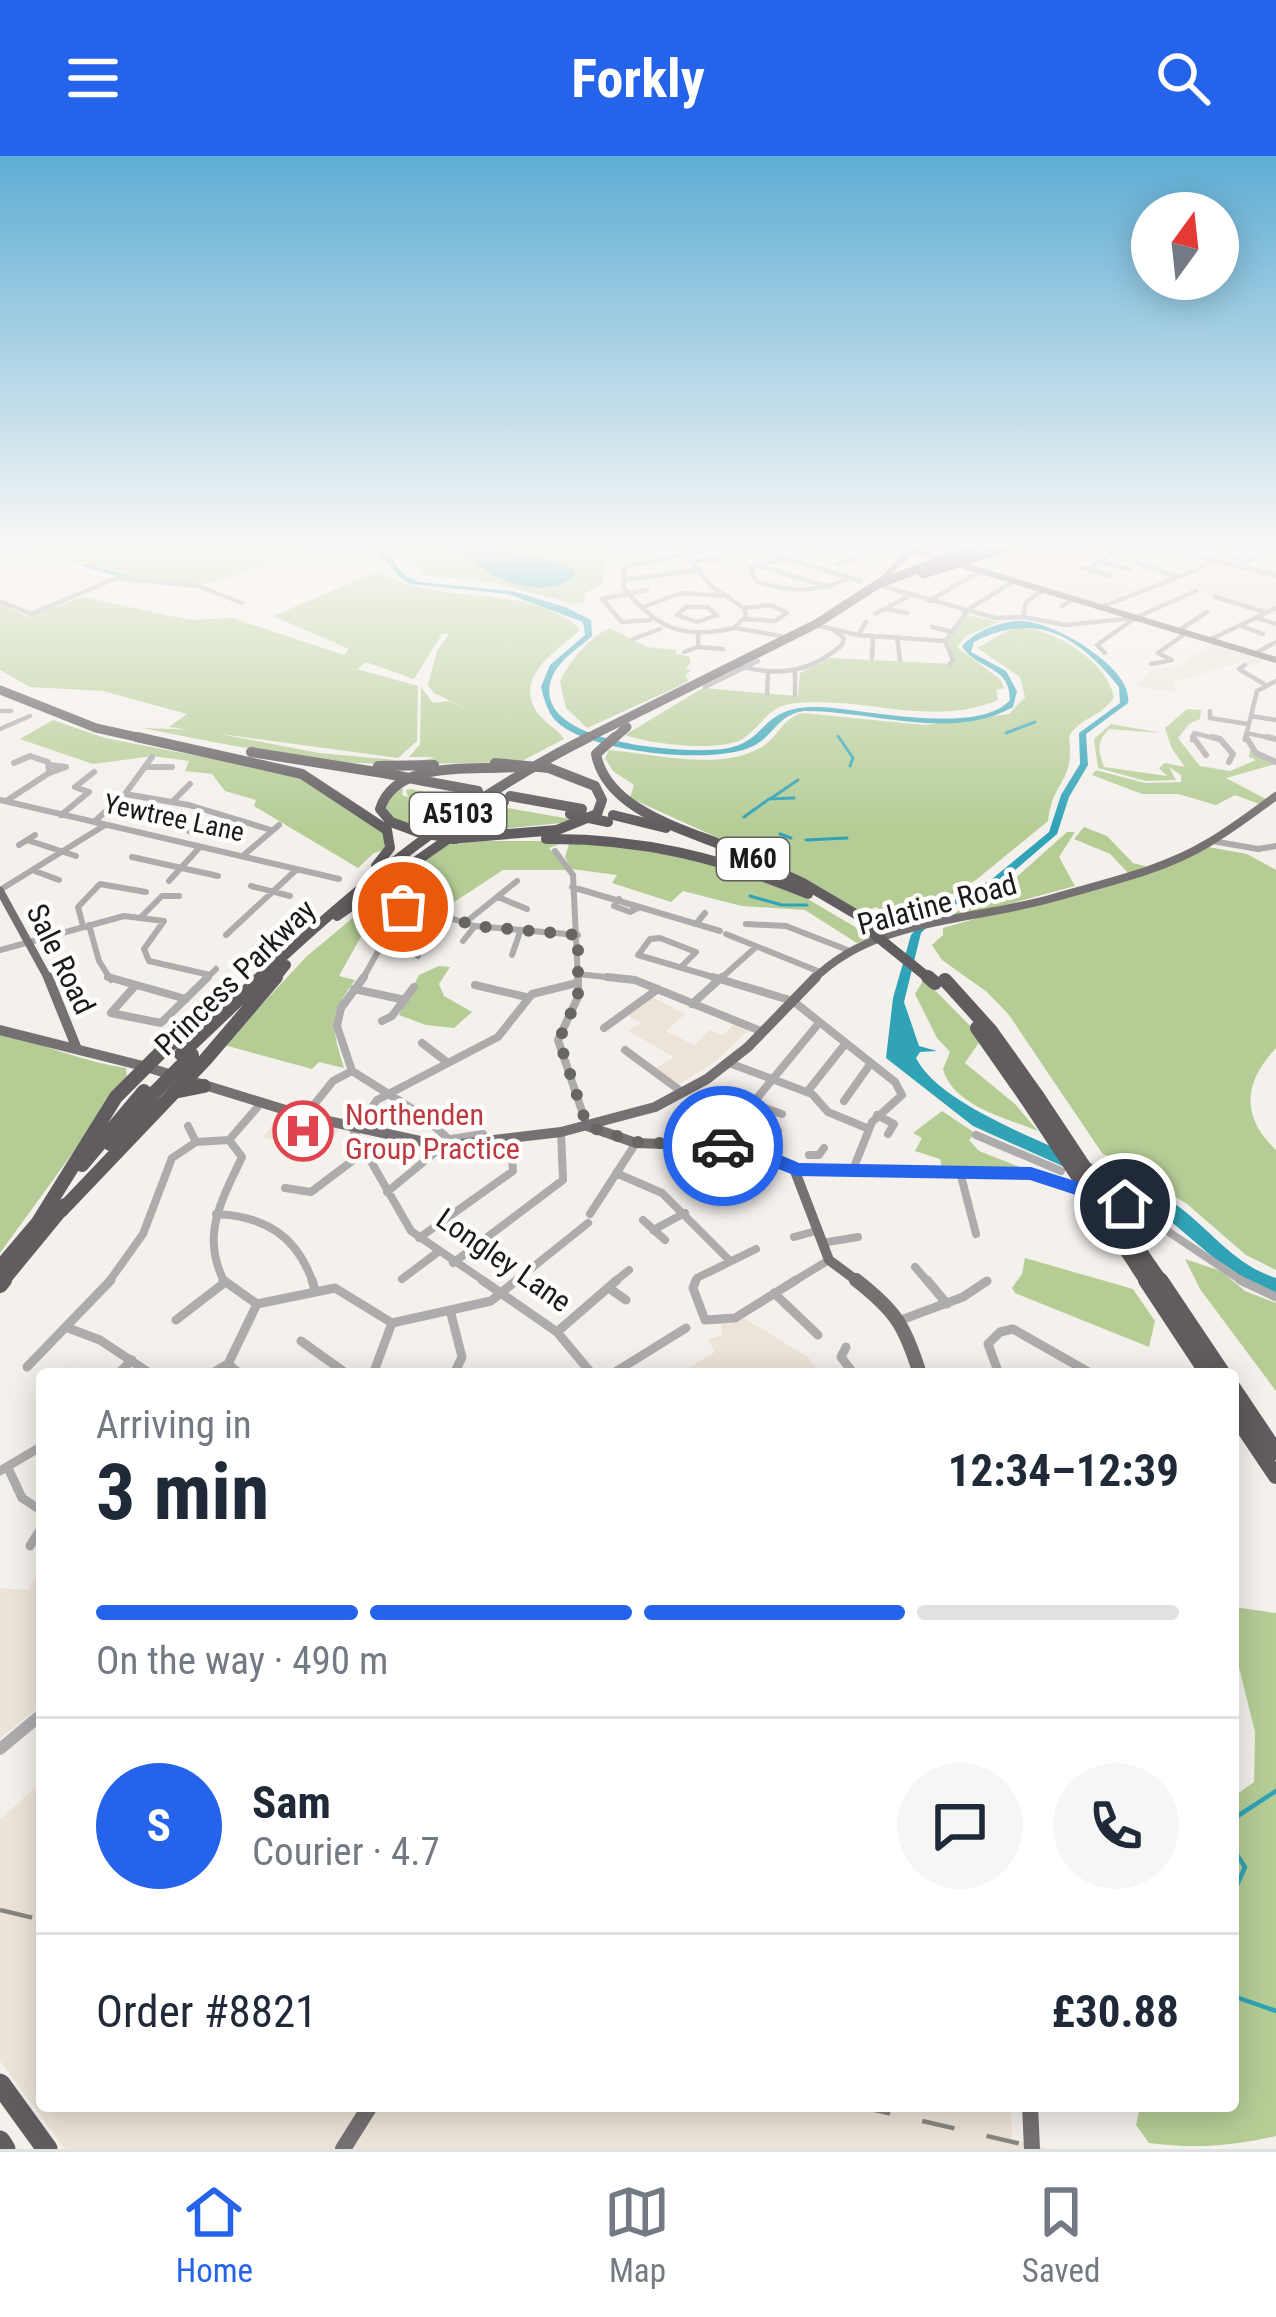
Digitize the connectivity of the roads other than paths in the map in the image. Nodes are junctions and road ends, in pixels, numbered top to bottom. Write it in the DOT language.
graph roads {
  1 [pos="698,642"];
  2 [pos="771,642"];
  3 [pos="788,642"];
  4 [pos="842,642"];
  5 [pos="873,642"];
  6 [pos="898,642"];
  7 [pos="946,642"];
  8 [pos="1101,642"];
  9 [pos="1171,642"];
  10 [pos="1215,642"];
  11 [pos="1276,643"];
  12 [pos="698,647"];
  13 [pos="722,649"];
  14 [pos="684,652"];
  15 [pos="1105,652"];
  16 [pos="1254,654"];
  17 [pos="872,658"];
  18 [pos="900,660"];
  19 [pos="1276,660"];
  20 [pos="758,661"];
  21 [pos="950,664"];
  22 [pos="1151,664"];
  23 [pos="742,666"];
  24 [pos="1244,668"];
  25 [pos="795,672"];
  26 [pos="768,674"];
  27 [pos="0,680"];
  28 [pos="1276,681"];
  29 [pos="708,686"];
  30 [pos="1262,686"];
  31 [pos="0,690"];
  32 [pos="683,693"];
  33 [pos="767,694"];
  34 [pos="1276,694"];
  35 [pos="795,695"];
  36 [pos="0,711"];
  37 [pos="11,711"];
  38 [pos="1210,711"];
  39 [pos="30,716"];
  40 [pos="1250,720"];
  41 [pos="1276,720"];
  42 [pos="0,729"];
  43 [pos="610,729"];
  44 [pos="1246,734"];
  45 [pos="1276,739"];
  46 [pos="150,741"];
  47 [pos="571,745"];
  48 [pos="1249,746"];
  49 [pos="1228,747"];
  50 [pos="1206,755"];
  51 [pos="152,757"];
  52 [pos="1275,762"];
  53 [pos="14,763"];
  54 [pos="1229,763"];
  55 [pos="146,766"];
  56 [pos="1260,766"];
  57 [pos="172,767"];
  58 [pos="94,772"];
  59 [pos="395,772"];
  60 [pos="190,784"];
  61 [pos="125,794"];
  62 [pos="1276,796"];
  63 [pos="40,799"];
  64 [pos="3,800"];
  65 [pos="173,801"];
  66 [pos="231,804"];
  67 [pos="32,808"];
  68 [pos="218,813"];
  69 [pos="61,815"];
  70 [pos="611,818"];
  71 [pos="94,822"];
  72 [pos="105,825"];
  73 [pos="189,831"];
  74 [pos="560,834"];
  75 [pos="27,840"];
  76 [pos="1212,841"];
  77 [pos="197,846"];
  78 [pos="1276,846"];
  79 [pos="732,849"];
  80 [pos="555,850"];
  81 [pos="63,852"];
  82 [pos="244,855"];
  83 [pos="76,856"];
  84 [pos="133,857"];
  85 [pos="180,868"];
  86 [pos="296,870"];
  87 [pos="34,871"];
  88 [pos="218,876"];
  89 [pos="339,878"];
  90 [pos="58,880"];
  91 [pos="169,881"];
  92 [pos="517,881"];
  93 [pos="251,886"];
  94 [pos="572,886"];
  95 [pos="0,890"];
  96 [pos="272,891"];
  97 [pos="352,891"];
  98 [pos="145,892"];
  99 [pos="808,894"];
  100 [pos="179,896"];
  101 [pos="290,896"];
  102 [pos="497,897"];
  103 [pos="527,909"];
  104 [pos="705,913"];
  105 [pos="337,916"];
  106 [pos="141,917"];
  107 [pos="465,923"];
  108 [pos="696,924"];
  109 [pos="86,925"];
  110 [pos="746,925"];
  111 [pos="475,926"];
  112 [pos="876,930"];
  113 [pos="520,932"];
  114 [pos="226,935"];
  115 [pos="578,935"];
  116 [pos="463,941"];
  117 [pos="29,942"];
  118 [pos="386,946"];
  119 [pos="756,947"];
  120 [pos="0,950"];
  121 [pos="850,951"];
  122 [pos="512,955"];
  123 [pos="418,956"];
  124 [pos="182,960"];
  125 [pos="282,963"];
  126 [pos="175,967"];
  127 [pos="681,967"];
  128 [pos="820,972"];
  129 [pos="577,979"];
  130 [pos="717,982"];
  131 [pos="475,985"];
  132 [pos="134,987"];
  133 [pos="414,987"];
  134 [pos="354,989"];
  135 [pos="658,989"];
  136 [pos="527,997"];
  137 [pos="188,999"];
  138 [pos="405,1000"];
  139 [pos="793,1001"];
  140 [pos="692,1004"];
  141 [pos="382,1021"];
  142 [pos="819,1023"];
  143 [pos="604,1028"];
  144 [pos="0,1030"];
  145 [pos="763,1032"];
  146 [pos="422,1043"];
  147 [pos="846,1043"];
  148 [pos="77,1049"];
  149 [pos="626,1050"];
  150 [pos="448,1063"];
  151 [pos="730,1063"];
  152 [pos="871,1063"];
  153 [pos="352,1071"];
  154 [pos="141,1072"];
  155 [pos="192,1074"];
  156 [pos="772,1079"];
  157 [pos="807,1092"];
  158 [pos="684,1093"];
  159 [pos="388,1096"];
  160 [pos="844,1101"];
  161 [pos="261,1103"];
  162 [pos="751,1103"];
  163 [pos="782,1114"];
  164 [pos="305,1115"];
  165 [pos="873,1122"];
  166 [pos="188,1126"];
  167 [pos="587,1126"];
  168 [pos="353,1127"];
  169 [pos="778,1131"];
  170 [pos="561,1132"];
  171 [pos="483,1134"];
  172 [pos="888,1134"];
  173 [pos="976,1135"];
  174 [pos="511,1139"];
  175 [pos="229,1140"];
  176 [pos="196,1142"];
  177 [pos="636,1142"];
  178 [pos="450,1144"];
  179 [pos="731,1147"];
  180 [pos="364,1152"];
  181 [pos="760,1153"];
  182 [pos="818,1153"];
  183 [pos="1027,1159"];
  184 [pos="796,1169"];
  185 [pos="820,1170"];
  186 [pos="1060,1171"];
  187 [pos="852,1172"];
  188 [pos="960,1172"];
  189 [pos="616,1173"];
  190 [pos="1021,1173"];
  191 [pos="285,1188"];
  192 [pos="387,1192"];
  193 [pos="61,1211"];
  194 [pos="685,1213"];
  195 [pos="216,1214"];
  196 [pos="643,1220"];
  197 [pos="653,1230"];
  198 [pos="976,1234"];
  199 [pos="794,1237"];
  200 [pos="818,1237"];
  201 [pos="419,1238"];
  202 [pos="665,1240"];
  203 [pos="856,1240"];
  204 [pos="756,1249"];
  205 [pos="438,1252"];
  206 [pos="830,1260"];
  207 [pos="730,1261"];
  208 [pos="452,1263"];
  209 [pos="0,1267"];
  210 [pos="915,1267"];
  211 [pos="1144,1267"];
  212 [pos="629,1270"];
  213 [pos="402,1279"];
  214 [pos="987,1281"];
  215 [pos="224,1283"];
  216 [pos="0,1285"];
  217 [pos="609,1288"];
  218 [pos="315,1290"];
  219 [pos="774,1293"];
  220 [pos="499,1294"];
  221 [pos="1276,1297"];
  222 [pos="626,1300"];
  223 [pos="257,1304"];
  224 [pos="947,1304"];
  225 [pos="450,1310"];
  226 [pos="176,1320"];
  227 [pos="901,1320"];
  228 [pos="392,1323"];
  229 [pos="68,1328"];
  230 [pos="686,1328"];
  231 [pos="556,1331"];
  232 [pos="818,1335"];
  233 [pos="301,1341"];
  234 [pos="841,1351"];
  235 [pos="132,1360"];
  236 [pos="228,1364"];
  237 [pos="27,1367"];
  238 [pos="124,1368"];
  239 [pos="143,1368"];
  240 [pos="222,1368"];
  241 [pos="233,1368"];
  242 [pos="339,1368"];
  243 [pos="375,1368"];
  244 [pos="457,1368"];
  245 [pos="587,1368"];
  246 [pos="621,1368"];
  247 [pos="845,1368"];
  248 [pos="918,1368"];
  249 [pos="996,1368"];
  250 [pos="1081,1368"];
  251 [pos="1204,1368"];
  252 [pos="1219,1368"];
  253 [pos="1239,1397"];
  254 [pos="1239,1421"];
  255 [pos="36,1450"];
  256 [pos="1276,1452"];
  257 [pos="5,1470"];
  258 [pos="1276,1476"];
  259 [pos="36,1507"];
  260 [pos="36,1536"];
  261 [pos="30,1546"];
  262 [pos="36,1719"];
  263 [pos="0,1749"];
  264 [pos="0,2084"];
  265 [pos="366,2112"];
  266 [pos="1030,2116"];
  267 [pos="0,2141"];
  268 [pos="5,2149"];
  269 [pos="47,2149"];
  270 [pos="343,2149"];
  271 [pos="1032,2149"];
  1 -- 12 [label="street"];
  2 -- 32 [label="highway, A5103"];
  3 -- 23 [label="highway, A5103"];
  4 -- 25 [label="street"];
  5 -- 17 [label="street"];
  6 -- 18 [label="street"];
  7 -- 21 [label="street"];
  8 -- 15 [label="street"];
  9 -- 22 [label="street"];
  10 -- 16 [label="main road"];
  11 -- 16 [label="street"];
  12 -- 13 [label="street"];
  12 -- 14 [label="street"];
  16 -- 19 [label="main road"];
  20 -- 23 [label="street"];
  23 -- 26 [label="street"];
  23 -- 29 [label="street"];
  23 -- 32 [label="highway, A5103"];
  24 -- 30 [label="street"];
  25 -- 26 [label="street"];
  25 -- 35 [label="street"];
  26 -- 33 [label="street"];
  27 -- 59 [label="highway, M60"];
  28 -- 30 [label="street"];
  30 -- 34 [label="street"];
  30 -- 40 [label="street"];
  31 -- 46 [label="highway, M60"];
  32 -- 43 [label="highway, Princess Parkway / A5103"];
  32 -- 43 [label="highway, A5103"];
  32 -- 43 [label="highway"];
  36 -- 37 [label="street"];
  38 -- 40 [label="street"];
  39 -- 42 [label="street"];
  40 -- 41 [label="street"];
  40 -- 44 [label="street"];
  43 -- 47 [label="highway, Princess Parkway / A5103"];
  43 -- 79 [label="highway, M60"];
  44 -- 45 [label="street"];
  44 -- 48 [label="street"];
  46 -- 59 [label="highway, M60"];
  46 -- 97 [label="highway, M60"];
  47 -- 74 [label="highway, M60, bridge"];
  47 -- 97 [label="highway, Princess Parkway / A5103"];
  47 -- 105 [label="highway, Princess Parkway / A5103"];
  48 -- 49 [label="street"];
  48 -- 52 [label="street"];
  49 -- 50 [label="street"];
  49 -- 54 [label="street"];
  51 -- 55 [label="street"];
  52 -- 56 [label="street"];
  53 -- 64 [label="street"];
  55 -- 57 [label="street"];
  55 -- 61 [label="street"];
  58 -- 69 [label="street"];
  59 -- 70 [label="highway, M60, bridge"];
  59 -- 74 [label="highway, M60, bridge"];
  60 -- 65 [label="street"];
  61 -- 65 [label="street"];
  61 -- 71 [label="street"];
  62 -- 76 [label="main road, Palatine Road"];
  63 -- 67 [label="street"];
  64 -- 67 [label="street, Yewtree Lane"];
  65 -- 68 [label="street"];
  66 -- 68 [label="street"];
  67 -- 69 [label="street, Yewtree Lane"];
  68 -- 82 [label="street"];
  69 -- 71 [label="street, Yewtree Lane"];
  70 -- 79 [label="highway, M60"];
  70 -- 99 [label="highway, M60"];
  71 -- 72 [label="street, Yewtree Lane"];
  72 -- 77 [label="street, Yewtree Lane"];
  72 -- 81 [label="street"];
  73 -- 77 [label="street"];
  74 -- 99 [label="highway, M60"];
  74 -- 105 [label="highway"];
  75 -- 81 [label="street"];
  76 -- 78 [label="street"];
  76 -- 121 [label="main road, Palatine Road"];
  77 -- 82 [label="street, Yewtree Lane"];
  77 -- 85 [label="street"];
  79 -- 112 [label="highway, M60"];
  80 -- 94 [label="street"];
  81 -- 83 [label="street"];
  81 -- 87 [label="street"];
  82 -- 86 [label="street, Yewtree Lane"];
  84 -- 85 [label="street"];
  85 -- 88 [label="street"];
  85 -- 91 [label="street"];
  86 -- 89 [label="street, Yewtree Lane"];
  86 -- 96 [label="street"];
  87 -- 90 [label="street"];
  87 -- 95 [label="street"];
  92 -- 102 [label="street"];
  93 -- 96 [label="street"];
  94 -- 108 [label="street"];
  94 -- 115 [label="street"];
  95 -- 117 [label="main road, Sale Road"];
  96 -- 101 [label="street"];
  96 -- 114 [label="street"];
  97 -- 125 [label="highway, Princess Parkway / A5103"];
  98 -- 109 [label="street"];
  99 -- 112 [label="highway, M60"];
  100 -- 106 [label="street"];
  102 -- 103 [label="street"];
  102 -- 107 [label="street"];
  104 -- 108 [label="street"];
  105 -- 125 [label="highway, Princess Parkway / A5103"];
  106 -- 109 [label="street"];
  106 -- 126 [label="street"];
  107 -- 111 [label="street"];
  107 -- 118 [label="street"];
  108 -- 119 [label="street"];
  109 -- 117 [label="street"];
  109 -- 132 [label="street"];
  110 -- 121 [label="street"];
  111 -- 113 [label="street"];
  111 -- 116 [label="street"];
  112 -- 211 [label="highway, M60, bridge"];
  113 -- 115 [label="street"];
  113 -- 122 [label="street"];
  115 -- 129 [label="street"];
  117 -- 120 [label="street"];
  117 -- 148 [label="main road, Sale Road"];
  118 -- 123 [label="street"];
  118 -- 134 [label="street"];
  119 -- 128 [label="street"];
  119 -- 130 [label="street"];
  121 -- 128 [label="main road, Palatine Road"];
  124 -- 126 [label="street"];
  125 -- 154 [label="highway"];
  125 -- 155 [label="highway, Princess Parkway / A5103"];
  126 -- 137 [label="street"];
  127 -- 127 [label="street"];
  127 -- 130 [label="street"];
  128 -- 139 [label="main road, Palatine Road"];
  129 -- 135 [label="street"];
  129 -- 136 [label="street"];
  129 -- 167 [label="street"];
  130 -- 139 [label="street"];
  130 -- 140 [label="street"];
  131 -- 136 [label="street"];
  132 -- 137 [label="street"];
  132 -- 137 [label="street"];
  133 -- 138 [label="street"];
  134 -- 138 [label="street"];
  134 -- 153 [label="street"];
  135 -- 140 [label="street"];
  135 -- 143 [label="street"];
  136 -- 150 [label="street"];
  138 -- 141 [label="street"];
  139 -- 142 [label="street"];
  139 -- 145 [label="main road, Palatine Road"];
  140 -- 145 [label="street"];
  142 -- 147 [label="street"];
  142 -- 156 [label="street"];
  144 -- 148 [label="main road, Palatine Road"];
  145 -- 151 [label="main road, Palatine Road"];
  146 -- 150 [label="street"];
  147 -- 152 [label="street"];
  147 -- 157 [label="street"];
  148 -- 154 [label="main road, Palatine Road"];
  149 -- 158 [label="street"];
  150 -- 159 [label="street"];
  151 -- 156 [label="street"];
  151 -- 158 [label="main road, Palatine Road"];
  152 -- 160 [label="street"];
  152 -- 165 [label="street"];
  153 -- 159 [label="street"];
  153 -- 164 [label="street"];
  154 -- 155 [label="highway, Princess Parkway / A5103, bridge"];
  154 -- 155 [label="main road, Palatine Road"];
  154 -- 193 [label="highway, Princess Parkway / A5103"];
  154 -- 209 [label="highway"];
  155 -- 161 [label="main road, Palatine Road"];
  155 -- 193 [label="highway"];
  156 -- 157 [label="street"];
  156 -- 162 [label="street"];
  157 -- 165 [label="street"];
  158 -- 167 [label="main road, Palatine Road"];
  159 -- 168 [label="street"];
  159 -- 178 [label="street"];
  161 -- 164 [label="main road, Palatine Road"];
  161 -- 175 [label="street"];
  162 -- 163 [label="street"];
  162 -- 179 [label="street"];
  164 -- 168 [label="main road, Palatine Road"];
  165 -- 172 [label="street"];
  165 -- 187 [label="street"];
  166 -- 176 [label="street"];
  167 -- 170 [label="main road, Palatine Road"];
  167 -- 177 [label="main road"];
  168 -- 178 [label="main road, Palatine Road"];
  168 -- 180 [label="street, Longley Lane"];
  169 -- 181 [label="street"];
  170 -- 174 [label="main road, Palatine Road"];
  170 -- 208 [label="street"];
  171 -- 178 [label="street"];
  173 -- 183 [label="street"];
  174 -- 178 [label="main road, Palatine Road"];
  174 -- 201 [label="street"];
  175 -- 176 [label="street"];
  175 -- 195 [label="street"];
  176 -- 229 [label="street"];
  177 -- 179 [label="main road"];
  177 -- 189 [label="street"];
  178 -- 192 [label="street"];
  179 -- 181 [label="main road"];
  180 -- 191 [label="street"];
  180 -- 192 [label="street, Longley Lane"];
  181 -- 184 [label="main road"];
  182 -- 185 [label="street"];
  183 -- 186 [label="street"];
  183 -- 190 [label="street"];
  184 -- 185 [label="street"];
  184 -- 200 [label="main road"];
  185 -- 187 [label="street"];
  187 -- 188 [label="street"];
  188 -- 190 [label="street"];
  188 -- 198 [label="street"];
  189 -- 194 [label="street"];
  189 -- 220 [label="street"];
  190 -- 221 [label="street"];
  192 -- 201 [label="street, Longley Lane"];
  193 -- 216 [label="highway, Princess Parkway / A5103"];
  194 -- 197 [label="street"];
  194 -- 207 [label="street"];
  195 -- 215 [label="street"];
  195 -- 218 [label="street"];
  196 -- 197 [label="street"];
  197 -- 202 [label="street"];
  199 -- 200 [label="street"];
  200 -- 203 [label="street"];
  200 -- 206 [label="main road"];
  201 -- 205 [label="street, Longley Lane"];
  204 -- 207 [label="street"];
  205 -- 208 [label="street, Longley Lane"];
  205 -- 213 [label="street"];
  206 -- 219 [label="street"];
  206 -- 227 [label="main road"];
  207 -- 219 [label="street"];
  208 -- 220 [label="street, Longley Lane"];
  210 -- 224 [label="street"];
  211 -- 251 [label="highway, M60"];
  211 -- 252 [label="highway, M60"];
  212 -- 217 [label="street"];
  214 -- 224 [label="street"];
  215 -- 223 [label="street"];
  215 -- 226 [label="street"];
  217 -- 222 [label="street"];
  217 -- 231 [label="street"];
  218 -- 223 [label="street"];
  218 -- 228 [label="street"];
  219 -- 232 [label="street"];
  220 -- 225 [label="street"];
  220 -- 231 [label="street, Longley Lane"];
  223 -- 236 [label="street"];
  224 -- 227 [label="street"];
  225 -- 228 [label="street"];
  225 -- 244 [label="street"];
  227 -- 248 [label="main road"];
  228 -- 243 [label="street"];
  229 -- 235 [label="street"];
  229 -- 237 [label="street"];
  230 -- 246 [label="street"];
  231 -- 245 [label="street, Longley Lane"];
  233 -- 242 [label="street"];
  234 -- 247 [label="street"];
  235 -- 238 [label="street"];
  235 -- 239 [label="street"];
  236 -- 240 [label="street"];
  236 -- 241 [label="street"];
  249 -- 250 [label="street"];
  253 -- 256 [label="highway"];
  254 -- 258 [label="highway"];
  255 -- 257 [label="street"];
  257 -- 259 [label="street"];
  260 -- 261 [label="street"];
  262 -- 263 [label="street"];
  264 -- 269 [label="highway"];
  265 -- 270 [label="main road"];
  266 -- 271 [label="main road, bridge"];
  267 -- 268 [label="highway"];
}
